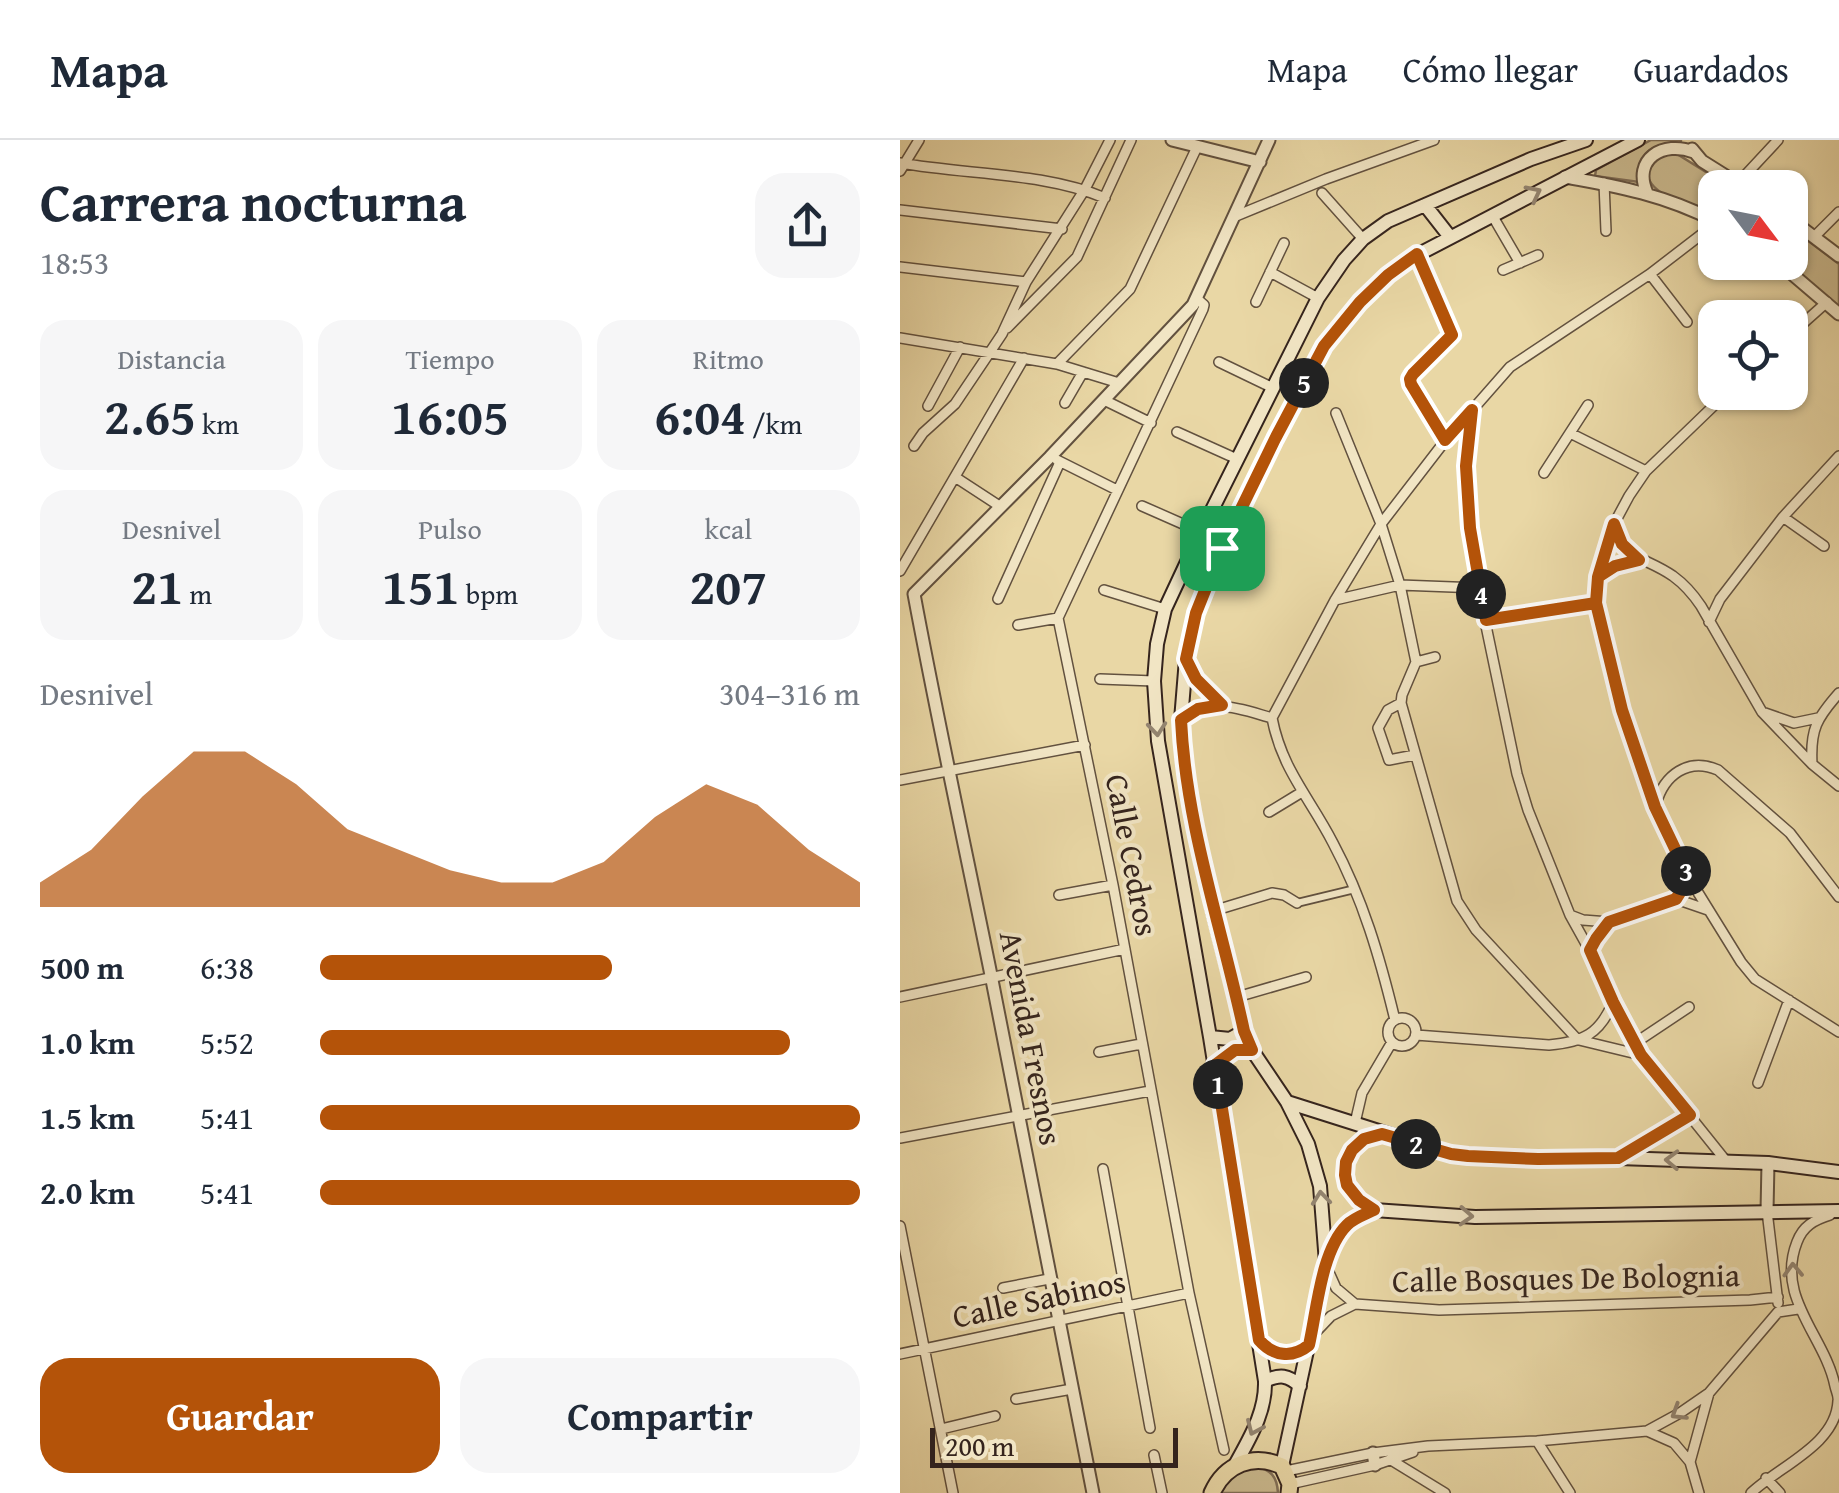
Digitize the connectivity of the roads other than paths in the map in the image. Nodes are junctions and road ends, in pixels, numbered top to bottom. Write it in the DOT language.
graph roads {
  1 [pos="919,140"];
  2 [pos="1110,140"];
  3 [pos="1131,140"];
  4 [pos="1172,140"];
  5 [pos="1270,140"];
  6 [pos="1434,140"];
  7 [pos="1586,140"];
  8 [pos="1638,140"];
  9 [pos="1778,140"];
  10 [pos="1422,142"];
  11 [pos="1218,146"];
  12 [pos="1691,146"];
  13 [pos="1197,147"];
  14 [pos="1260,162"];
  15 [pos="902,166"];
  16 [pos="1717,170"];
  17 [pos="1753,170"];
  18 [pos="1565,177"];
  19 [pos="1604,184"];
  20 [pos="1086,190"];
  21 [pos="1322,193"];
  22 [pos="1647,193"];
  23 [pos="1105,198"];
  24 [pos="1425,206"];
  25 [pos="900,210"];
  26 [pos="1698,212"];
  27 [pos="1839,212"];
  28 [pos="1492,215"];
  29 [pos="1236,216"];
  30 [pos="1062,230"];
  31 [pos="1606,231"];
  32 [pos="1808,232"];
  33 [pos="1698,236"];
  34 [pos="1814,236"];
  35 [pos="1450,237"];
  36 [pos="1363,239"];
  37 [pos="1284,242"];
  38 [pos="1417,254"];
  39 [pos="1538,254"];
  40 [pos="1839,256"];
  41 [pos="1520,263"];
  42 [pos="900,267"];
  43 [pos="1503,270"];
  44 [pos="1270,272"];
  45 [pos="1650,274"];
  46 [pos="1800,280"];
  47 [pos="1026,282"];
  48 [pos="1196,298"];
  49 [pos="1318,298"];
  50 [pos="1256,302"];
  51 [pos="1826,302"];
  52 [pos="1839,314"];
  53 [pos="1808,318"];
  54 [pos="1687,322"];
  55 [pos="1002,334"];
  56 [pos="900,338"];
  57 [pos="960,347"];
  58 [pos="990,352"];
  59 [pos="1024,358"];
  60 [pos="1219,362"];
  61 [pos="1058,364"];
  62 [pos="1083,372"];
  63 [pos="1119,382"];
  64 [pos="1273,388"];
  65 [pos="1104,400"];
  66 [pos="1065,403"];
  67 [pos="1588,404"];
  68 [pos="928,406"];
  69 [pos="1472,410"];
  70 [pos="1709,410"];
  71 [pos="1336,413"];
  72 [pos="1151,422"];
  73 [pos="1177,432"];
  74 [pos="1570,433"];
  75 [pos="1445,440"];
  76 [pos="914,446"];
  77 [pos="1839,456"];
  78 [pos="1055,459"];
  79 [pos="1237,459"];
  80 [pos="1646,470"];
  81 [pos="1544,473"];
  82 [pos="955,477"];
  83 [pos="1117,490"];
  84 [pos="1001,506"];
  85 [pos="1142,506"];
  86 [pos="1783,517"];
  87 [pos="1382,524"];
  88 [pos="1614,524"];
  89 [pos="1200,533"];
  90 [pos="1824,546"];
  91 [pos="1191,551"];
  92 [pos="1220,554"];
  93 [pos="1639,560"];
  94 [pos="900,570"];
  95 [pos="1598,577"];
  96 [pos="1400,585"];
  97 [pos="1479,588"];
  98 [pos="900,590"];
  99 [pos="1104,590"];
  100 [pos="914,594"];
  101 [pos="1720,598"];
  102 [pos="998,599"];
  103 [pos="1336,600"];
  104 [pos="1596,603"];
  105 [pos="1701,606"];
  106 [pos="1166,609"];
  107 [pos="1058,618"];
  108 [pos="1486,620"];
  109 [pos="1709,622"];
  110 [pos="1018,625"];
  111 [pos="1435,657"];
  112 [pos="1186,659"];
  113 [pos="1416,662"];
  114 [pos="1100,679"];
  115 [pos="1154,681"];
  116 [pos="1839,692"];
  117 [pos="1401,703"];
  118 [pos="1222,705"];
  119 [pos="1762,712"];
  120 [pos="1272,718"];
  121 [pos="1818,718"];
  122 [pos="1181,720"];
  123 [pos="1086,744"];
  124 [pos="1416,755"];
  125 [pos="1812,764"];
  126 [pos="1642,769"];
  127 [pos="948,771"];
  128 [pos="900,780"];
  129 [pos="1666,780"];
  130 [pos="1839,786"];
  131 [pos="1302,792"];
  132 [pos="1655,807"];
  133 [pos="1268,812"];
  134 [pos="1689,878"];
  135 [pos="1113,884"];
  136 [pos="1356,889"];
  137 [pos="1059,895"];
  138 [pos="1839,898"];
  139 [pos="1676,899"];
  140 [pos="1297,903"];
  141 [pos="1214,910"];
  142 [pos="1708,910"];
  143 [pos="1570,914"];
  144 [pos="1609,922"];
  145 [pos="1125,949"];
  146 [pos="1590,950"];
  147 [pos="1306,977"];
  148 [pos="992,978"];
  149 [pos="900,997"];
  150 [pos="1237,997"];
  151 [pos="1789,1000"];
  152 [pos="1613,1002"];
  153 [pos="1690,1007"];
  154 [pos="1395,1020"];
  155 [pos="1244,1031"];
  156 [pos="1839,1032"];
  157 [pos="1416,1035"];
  158 [pos="1210,1038"];
  159 [pos="1577,1039"];
  160 [pos="1392,1042"];
  161 [pos="1635,1043"];
  162 [pos="1141,1044"];
  163 [pos="1252,1050"];
  164 [pos="1099,1052"];
  165 [pos="1641,1055"];
  166 [pos="1215,1065"];
  167 [pos="1758,1083"];
  168 [pos="1150,1091"];
  169 [pos="1287,1102"];
  170 [pos="1690,1115"];
  171 [pos="1018,1116"];
  172 [pos="1355,1123"];
  173 [pos="1382,1134"];
  174 [pos="900,1138"];
  175 [pos="1618,1158"];
  176 [pos="1726,1161"];
  177 [pos="1768,1163"];
  178 [pos="1103,1169"];
  179 [pos="1839,1172"];
  180 [pos="1374,1210"];
  181 [pos="1766,1211"];
  182 [pos="1839,1212"];
  183 [pos="900,1226"];
  184 [pos="1326,1264"];
  185 [pos="1049,1279"];
  186 [pos="1003,1288"];
  187 [pos="1189,1293"];
  188 [pos="1778,1297"];
  189 [pos="1355,1304"];
  190 [pos="1128,1305"];
  191 [pos="1798,1309"];
  192 [pos="1778,1312"];
  193 [pos="1057,1321"];
  194 [pos="1259,1340"];
  195 [pos="1310,1341"];
  196 [pos="924,1350"];
  197 [pos="900,1354"];
  198 [pos="1265,1381"];
  199 [pos="1300,1386"];
  200 [pos="1072,1389"];
  201 [pos="1708,1393"];
  202 [pos="1016,1400"];
  203 [pos="995,1416"];
  204 [pos="1150,1428"];
  205 [pos="940,1429"];
  206 [pos="1646,1431"];
  207 [pos="1537,1441"];
  208 [pos="1428,1446"];
  209 [pos="1224,1450"];
  210 [pos="1154,1455"];
  211 [pos="1374,1459"];
  212 [pos="1391,1460"];
  213 [pos="1690,1462"];
  214 [pos="1234,1467"];
  215 [pos="1766,1478"];
  216 [pos="1289,1483"];
  217 [pos="1214,1489"];
  218 [pos="953,1493"];
  219 [pos="1094,1493"];
  220 [pos="1162,1493"];
  221 [pos="1201,1493"];
  222 [pos="1445,1493"];
  223 [pos="1570,1493"];
  224 [pos="1699,1493"];
  225 [pos="1751,1493"];
  226 [pos="1780,1493"];
  1 -- 15 [label="street"];
  2 -- 20 [label="street"];
  3 -- 23 [label="street"];
  4 -- 13 [label="street"];
  5 -- 14 [label="street"];
  6 -- 10 [label="street"];
  7 -- 24 [label="main road"];
  8 -- 18 [label="main road"];
  9 -- 17 [label="street"];
  10 -- 29 [label="street"];
  11 -- 13 [label="street"];
  11 -- 14 [label="street"];
  12 -- 16 [label="street"];
  12 -- 22 [label="street"];
  13 -- 61 [label="street"];
  14 -- 29 [label="street"];
  15 -- 20 [label="street"];
  18 -- 19 [label="street"];
  28 -- 18 [label="main road, one-way"];
  19 -- 22 [label="street"];
  19 -- 31 [label="street"];
  20 -- 23 [label="street"];
  20 -- 30 [label="street"];
  21 -- 36 [label="street"];
  22 -- 26 [label="street"];
  23 -- 55 [label="street"];
  24 -- 35 [label="main road"];
  24 -- 36 [label="main road"];
  25 -- 30 [label="street"];
  27 -- 34 [label="street"];
  28 -- 35 [label="main road"];
  28 -- 41 [label="street"];
  29 -- 48 [label="street"];
  30 -- 47 [label="street"];
  32 -- 34 [label="street"];
  33 -- 45 [label="street"];
  34 -- 40 [label="street"];
  35 -- 38 [label="main road"];
  36 -- 49 [label="main road"];
  37 -- 44 [label="street"];
  38 -- 75 [label="street"];
  38 -- 92 [label="main road"];
  39 -- 41 [label="street"];
  41 -- 43 [label="street"];
  42 -- 47 [label="street"];
  44 -- 49 [label="street"];
  44 -- 50 [label="street"];
  45 -- 54 [label="street"];
  45 -- 69 [label="street"];
  46 -- 51 [label="street"];
  47 -- 55 [label="street"];
  48 -- 63 [label="street"];
  48 -- 72 [label="street"];
  49 -- 64 [label="main road"];
  51 -- 52 [label="street"];
  51 -- 53 [label="street"];
  55 -- 58 [label="street"];
  56 -- 57 [label="street"];
  57 -- 58 [label="street"];
  57 -- 68 [label="street"];
  58 -- 59 [label="street"];
  58 -- 76 [label="street"];
  59 -- 61 [label="street"];
  59 -- 82 [label="street"];
  60 -- 64 [label="street"];
  61 -- 62 [label="street"];
  62 -- 63 [label="street"];
  62 -- 66 [label="street"];
  63 -- 65 [label="street"];
  64 -- 79 [label="main road"];
  65 -- 72 [label="street"];
  65 -- 78 [label="street"];
  67 -- 74 [label="street"];
  69 -- 75 [label="street"];
  69 -- 97 [label="street"];
  70 -- 80 [label="street"];
  71 -- 87 [label="street"];
  72 -- 83 [label="street"];
  73 -- 79 [label="street"];
  74 -- 80 [label="street"];
  74 -- 81 [label="street"];
  75 -- 87 [label="street"];
  77 -- 86 [label="street"];
  78 -- 83 [label="street"];
  78 -- 84 [label="street"];
  78 -- 102 [label="street"];
  79 -- 89 [label="main road"];
  80 -- 88 [label="street"];
  82 -- 84 [label="street"];
  82 -- 94 [label="street"];
  83 -- 107 [label="street"];
  84 -- 100 [label="street"];
  85 -- 89 [label="street"];
  86 -- 90 [label="street"];
  86 -- 101 [label="street"];
  87 -- 96 [label="street"];
  87 -- 103 [label="street"];
  88 -- 93 [label="street"];
  88 -- 95 [label="street"];
  89 -- 91 [label="main road"];
  89 -- 92 [label="main road"];
  91 -- 92 [label="main road"];
  91 -- 106 [label="main road"];
  92 -- 112 [label="main road"];
  93 -- 95 [label="street"];
  93 -- 105 [label="street"];
  95 -- 104 [label="street"];
  96 -- 97 [label="street"];
  96 -- 103 [label="street"];
  96 -- 113 [label="street"];
  97 -- 108 [label="street"];
  98 -- 100 [label="street"];
  99 -- 106 [label="street"];
  100 -- 127 [label="street, Avenida Fresnos"];
  101 -- 105 [label="street"];
  101 -- 109 [label="street"];
  103 -- 120 [label="street"];
  104 -- 108 [label="street"];
  104 -- 126 [label="street"];
  105 -- 109 [label="street"];
  106 -- 115 [label="main road"];
  107 -- 110 [label="street"];
  107 -- 123 [label="street, Calle Cedros"];
  108 -- 143 [label="street"];
  109 -- 119 [label="street"];
  111 -- 113 [label="street"];
  112 -- 118 [label="street"];
  112 -- 122 [label="main road"];
  113 -- 117 [label="street"];
  114 -- 115 [label="street"];
  115 -- 158 [label="main road, one-way"];
  116 -- 121 [label="street"];
  117 -- 124 [label="street"];
  117 -- 124 [label="street"];
  118 -- 120 [label="street"];
  118 -- 122 [label="street"];
  119 -- 121 [label="street"];
  119 -- 125 [label="street"];
  120 -- 131 [label="street"];
  121 -- 125 [label="street"];
  122 -- 141 [label="main road"];
  123 -- 127 [label="street"];
  123 -- 135 [label="street, Calle Cedros"];
  124 -- 159 [label="street"];
  125 -- 130 [label="street"];
  126 -- 129 [label="street"];
  126 -- 132 [label="street"];
  127 -- 128 [label="street"];
  127 -- 148 [label="street, Avenida Fresnos"];
  129 -- 132 [label="street"];
  129 -- 138 [label="street"];
  131 -- 133 [label="street"];
  131 -- 136 [label="street"];
  132 -- 134 [label="street"];
  134 -- 139 [label="street"];
  134 -- 142 [label="street"];
  135 -- 137 [label="street"];
  135 -- 145 [label="street, Calle Cedros"];
  136 -- 140 [label="street"];
  136 -- 154 [label="street"];
  139 -- 142 [label="street"];
  139 -- 144 [label="street"];
  140 -- 141 [label="street"];
  141 -- 150 [label="main road"];
  142 -- 151 [label="street"];
  143 -- 144 [label="street"];
  143 -- 146 [label="street"];
  144 -- 146 [label="street"];
  145 -- 148 [label="street"];
  145 -- 162 [label="street, Calle Cedros"];
  146 -- 152 [label="street"];
  147 -- 150 [label="street"];
  148 -- 149 [label="street"];
  148 -- 171 [label="street, Avenida Fresnos"];
  150 -- 155 [label="main road"];
  151 -- 156 [label="street"];
  151 -- 167 [label="street"];
  152 -- 159 [label="street"];
  152 -- 161 [label="street"];
  153 -- 161 [label="street"];
  154 -- 157 [label="street"];
  154 -- 160 [label="street"];
  155 -- 158 [label="main road"];
  155 -- 163 [label="main road"];
  157 -- 159 [label="street"];
  157 -- 160 [label="street"];
  158 -- 166 [label="main road"];
  159 -- 165 [label="street"];
  160 -- 172 [label="street"];
  161 -- 165 [label="street"];
  162 -- 164 [label="street"];
  162 -- 168 [label="street, Calle Cedros"];
  163 -- 166 [label="main road"];
  163 -- 169 [label="main road"];
  165 -- 170 [label="street"];
  166 -- 194 [label="main road"];
  168 -- 171 [label="street"];
  168 -- 187 [label="street, Calle Cedros"];
  169 -- 172 [label="main road"];
  184 -- 169 [label="main road, one-way"];
  170 -- 175 [label="street"];
  170 -- 176 [label="street"];
  171 -- 174 [label="street"];
  171 -- 185 [label="street, Avenida Fresnos"];
  172 -- 173 [label="main road"];
  173 -- 175 [label="main road"];
  173 -- 180 [label="street"];
  176 -- 175 [label="main road, one-way"];
  176 -- 177 [label="main road"];
  177 -- 179 [label="main road"];
  177 -- 181 [label="street"];
  178 -- 190 [label="street"];
  180 -- 181 [label="main road, one-way"];
  180 -- 184 [label="main road"];
  181 -- 182 [label="main road"];
  181 -- 188 [label="street"];
  191 -- 182 [label="street, one-way"];
  183 -- 196 [label="street"];
  184 -- 189 [label="street, Calle Bosques De Bolognia"];
  184 -- 195 [label="main road"];
  185 -- 186 [label="street"];
  185 -- 193 [label="street, Avenida Fresnos"];
  187 -- 190 [label="street, Calle Sabinos"];
  187 -- 209 [label="street, Calle Cedros"];
  188 -- 189 [label="street, Calle Bosques De Bolognia"];
  188 -- 192 [label="street"];
  189 -- 195 [label="street, Calle Bosques De Bolognia"];
  190 -- 193 [label="street, Calle Sabinos"];
  190 -- 204 [label="street"];
  191 -- 192 [label="street"];
  191 -- 215 [label="street"];
  192 -- 201 [label="street"];
  193 -- 196 [label="street, Calle Sabinos"];
  193 -- 200 [label="street, Avenida Fresnos"];
  194 -- 195 [label="main road"];
  194 -- 198 [label="main road"];
  195 -- 199 [label="main road"];
  196 -- 197 [label="street, Calle Sabinos"];
  196 -- 205 [label="street"];
  198 -- 199 [label="main road"];
  198 -- 214 [label="main road, one-way"];
  199 -- 216 [label="main road"];
  200 -- 202 [label="street"];
  200 -- 219 [label="street, Avenida Fresnos"];
  201 -- 206 [label="street, one-way"];
  201 -- 213 [label="street"];
  203 -- 205 [label="street"];
  205 -- 218 [label="street"];
  206 -- 207 [label="street"];
  206 -- 213 [label="street"];
  207 -- 208 [label="street"];
  207 -- 223 [label="street"];
  208 -- 211 [label="street"];
  208 -- 212 [label="street"];
  210 -- 220 [label="street"];
  211 -- 212 [label="street"];
  211 -- 216 [label="street"];
  212 -- 222 [label="street"];
  213 -- 224 [label="street"];
  214 -- 216 [label="main road"];
  214 -- 217 [label="main road"];
  215 -- 225 [label="street"];
  215 -- 226 [label="street"];
  217 -- 221 [label="main road"];
}
